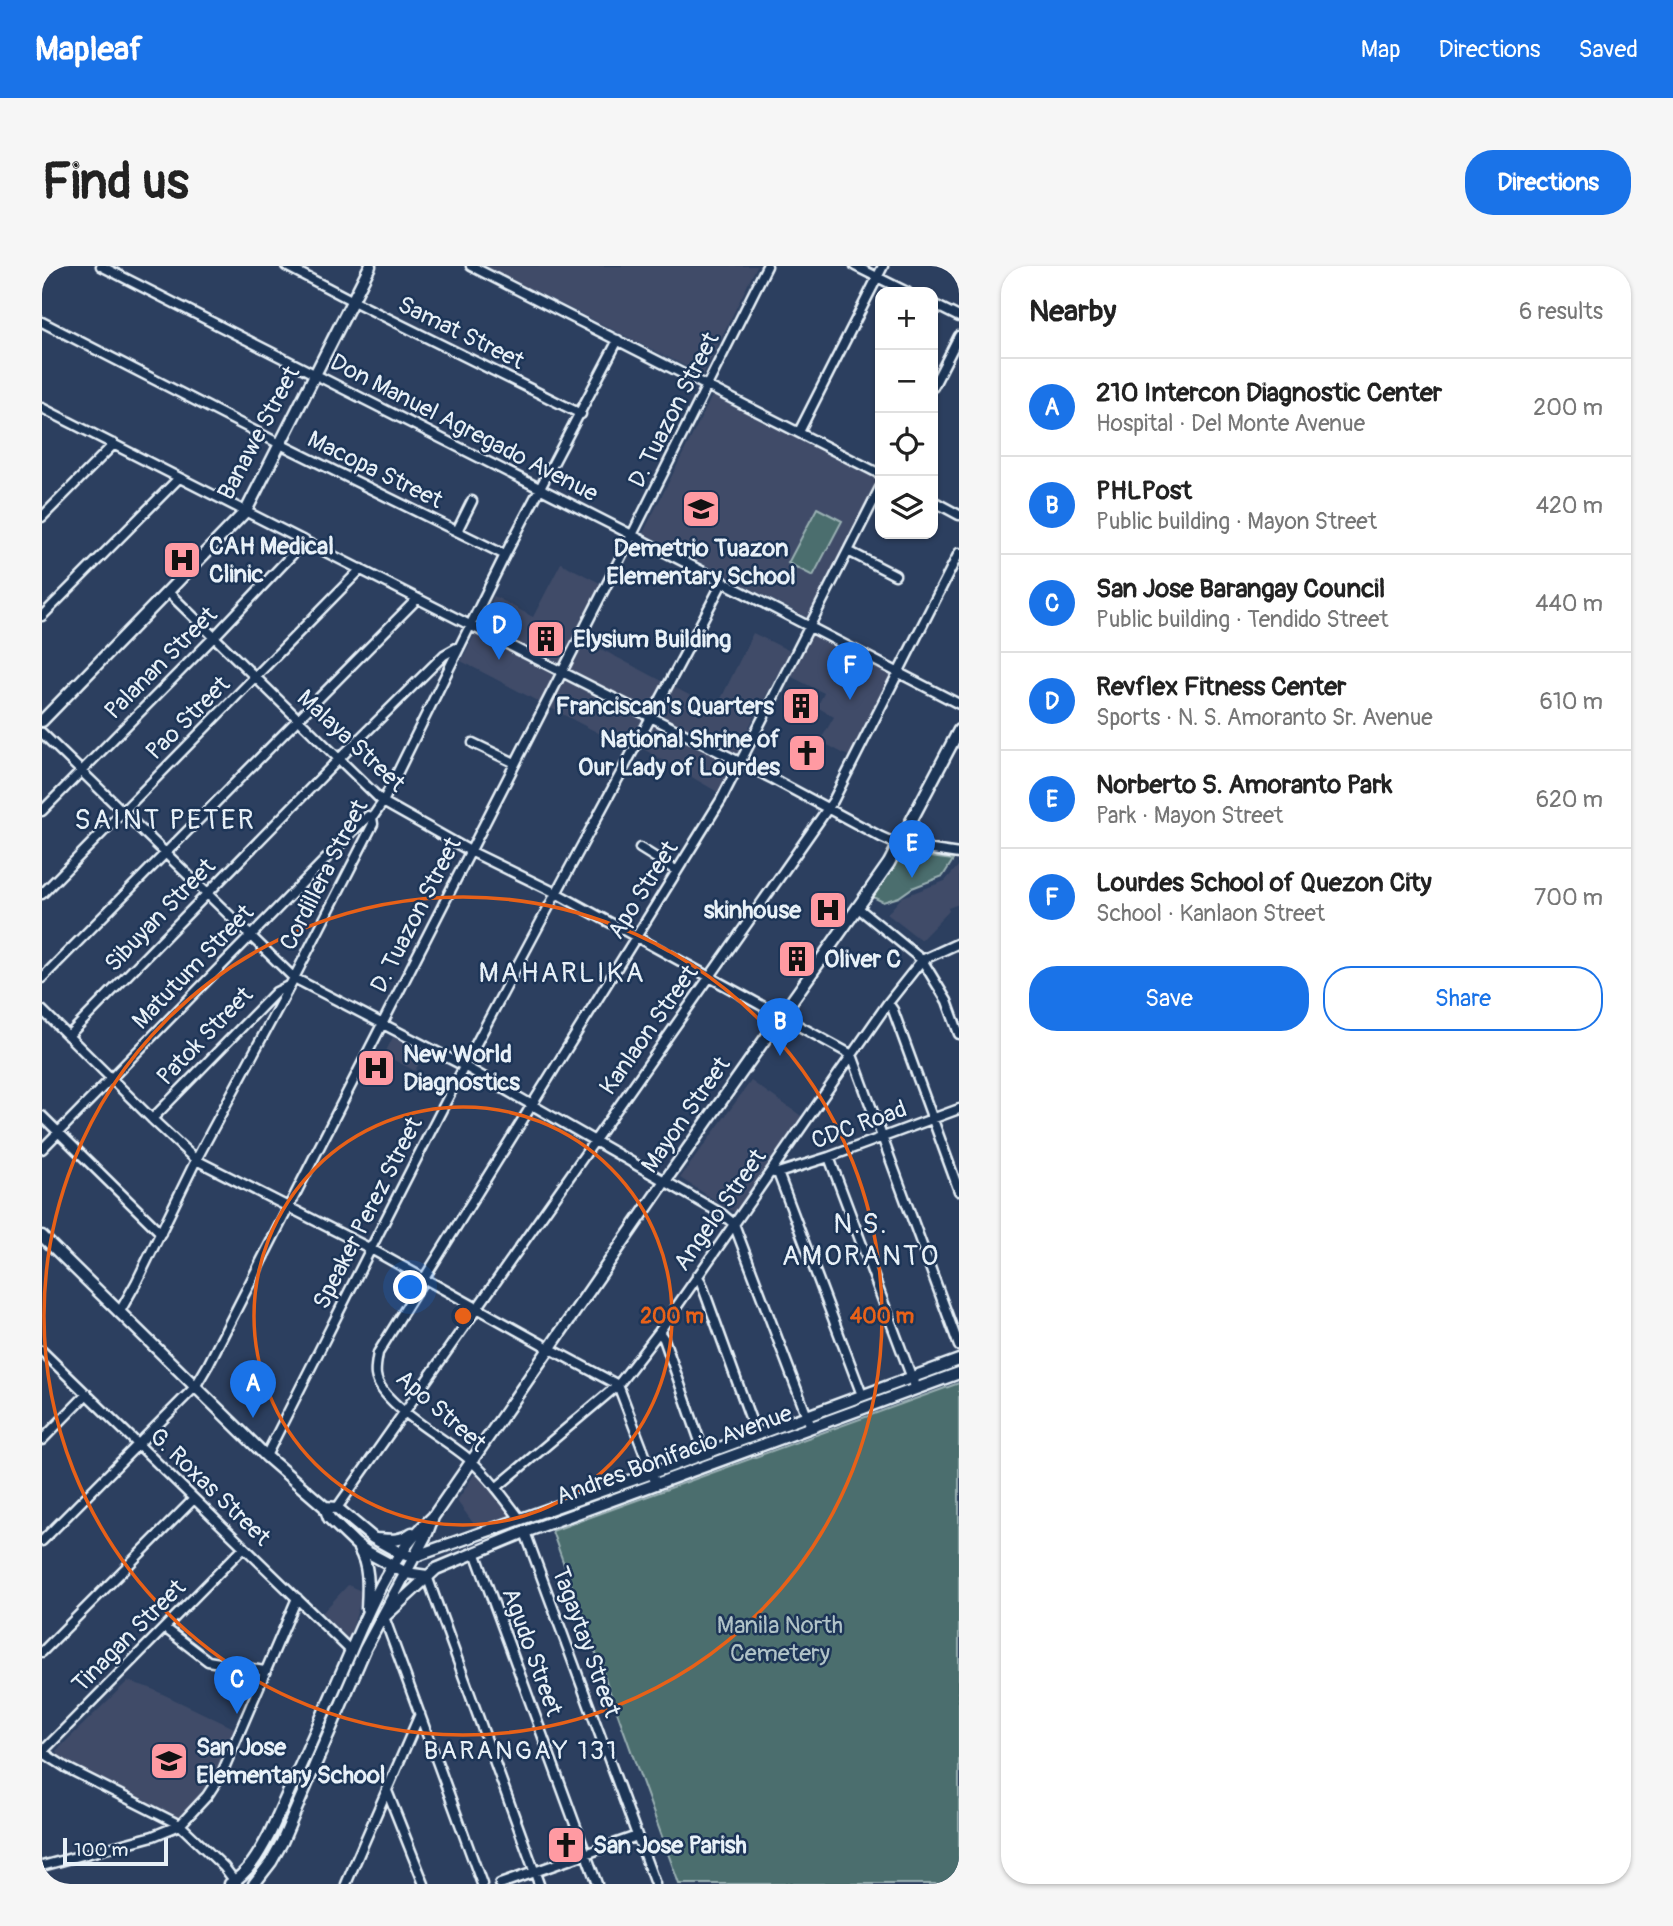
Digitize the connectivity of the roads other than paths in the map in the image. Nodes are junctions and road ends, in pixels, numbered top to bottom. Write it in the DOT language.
graph roads {
  1 [pos="100,266"];
  2 [pos="286,266"];
  3 [pos="370,266"];
  4 [pos="471,266"];
  5 [pos="767,266"];
  6 [pos="855,266"];
  7 [pos="883,266"];
  8 [pos="877,278"];
  9 [pos="897,287"];
  10 [pos="353,301"];
  11 [pos="938,306"];
  12 [pos="959,317"];
  13 [pos="42,321"];
  14 [pos="959,336"];
  15 [pos="618,340"];
  16 [pos="314,374"];
  17 [pos="938,377"];
  18 [pos="708,386"];
  19 [pos="44,412"];
  20 [pos="581,414"];
  21 [pos="799,432"];
  22 [pos="114,444"];
  23 [pos="280,444"];
  24 [pos="875,471"];
  25 [pos="179,478"];
  26 [pos="541,489"];
  27 [pos="875,498"];
  28 [pos="472,500"];
  29 [pos="938,504"];
  30 [pos="246,510"];
  31 [pos="959,514"];
  32 [pos="42,517"];
  33 [pos="457,531"];
  34 [pos="632,535"];
  35 [pos="305,541"];
  36 [pos="848,551"];
  37 [pos="959,554"];
  38 [pos="505,555"];
  39 [pos="361,569"];
  40 [pos="895,575"];
  41 [pos="723,581"];
  42 [pos="168,592"];
  43 [pos="417,598"];
  44 [pos="42,616"];
  45 [pos="471,625"];
  46 [pos="810,627"];
  47 [pos="214,637"];
  48 [pos="460,646"];
  49 [pos="562,672"];
  50 [pos="899,673"];
  51 [pos="255,677"];
  52 [pos="959,704"];
  53 [pos="652,718"];
  54 [pos="298,720"];
  55 [pos="42,721"];
  56 [pos="959,730"];
  57 [pos="42,733"];
  58 [pos="474,743"];
  59 [pos="338,760"];
  60 [pos="515,763"];
  61 [pos="741,763"];
  62 [pos="80,772"];
  63 [pos="383,802"];
  64 [pos="828,808"];
  65 [pos="42,811"];
  66 [pos="123,811"];
  67 [pos="372,818"];
  68 [pos="899,845"];
  69 [pos="640,848"];
  70 [pos="470,851"];
  71 [pos="166,854"];
  72 [pos="959,854"];
  73 [pos="677,871"];
  74 [pos="556,893"];
  75 [pos="42,894"];
  76 [pos="207,895"];
  77 [pos="857,907"];
  78 [pos="250,936"];
  79 [pos="636,937"];
  80 [pos="959,943"];
  81 [pos="922,960"];
  82 [pos="709,977"];
  83 [pos="42,978"];
  84 [pos="292,982"];
  85 [pos="888,1003"];
  86 [pos="42,1010"];
  87 [pos="782,1016"];
  88 [pos="382,1023"];
  89 [pos="959,1034"];
  90 [pos="68,1036"];
  91 [pos="852,1055"];
  92 [pos="464,1066"];
  93 [pos="111,1078"];
  94 [pos="532,1105"];
  95 [pos="959,1109"];
  96 [pos="42,1116"];
  97 [pos="152,1119"];
  98 [pos="932,1119"];
  99 [pos="59,1132"];
  100 [pos="882,1137"];
  101 [pos="595,1140"];
  102 [pos="42,1149"];
  103 [pos="829,1157"];
  104 [pos="196,1160"];
  105 [pos="774,1173"];
  106 [pos="665,1181"];
  107 [pos="959,1191"];
  108 [pos="289,1207"];
  109 [pos="734,1224"];
  110 [pos="160,1233"];
  111 [pos="42,1236"];
  112 [pos="371,1249"];
  113 [pos="697,1276"];
  114 [pos="425,1279"];
  115 [pos="477,1308"];
  116 [pos="119,1313"];
  117 [pos="659,1332"];
  118 [pos="959,1346"];
  119 [pos="549,1348"];
  120 [pos="42,1351"];
  121 [pos="959,1360"];
  122 [pos="959,1373"];
  123 [pos="912,1376"];
  124 [pos="618,1385"];
  125 [pos="195,1387"];
  126 [pos="916,1389"];
  127 [pos="87,1394"];
  128 [pos="862,1395"];
  129 [pos="405,1412"];
  130 [pos="807,1415"];
  131 [pos="811,1427"];
  132 [pos="756,1434"];
  133 [pos="42,1440"];
  134 [pos="138,1444"];
  135 [pos="704,1453"];
  136 [pos="266,1456"];
  137 [pos="471,1460"];
  138 [pos="652,1473"];
  139 [pos="656,1484"];
  140 [pos="496,1488"];
  141 [pos="194,1499"];
  142 [pos="325,1507"];
  143 [pos="337,1508"];
  144 [pos="520,1519"];
  145 [pos="424,1530"];
  146 [pos="525,1532"];
  147 [pos="373,1538"];
  148 [pos="42,1541"];
  149 [pos="356,1544"];
  150 [pos="244,1547"];
  151 [pos="438,1549"];
  152 [pos="475,1552"];
  153 [pos="400,1553"];
  154 [pos="413,1557"];
  155 [pos="392,1566"];
  156 [pos="405,1573"];
  157 [pos="427,1576"];
  158 [pos="297,1598"];
  159 [pos="367,1613"];
  160 [pos="384,1617"];
  161 [pos="164,1628"];
  162 [pos="351,1651"];
  163 [pos="42,1652"];
  164 [pos="264,1671"];
  165 [pos="421,1714"];
  166 [pos="42,1752"];
  167 [pos="387,1790"];
  168 [pos="180,1825"];
  169 [pos="637,1836"];
  170 [pos="586,1853"];
  171 [pos="42,1866"];
  172 [pos="535,1871"];
  173 [pos="234,1883"];
  174 [pos="254,1884"];
  175 [pos="346,1884"];
  176 [pos="424,1884"];
  177 [pos="482,1884"];
  178 [pos="500,1884"];
  179 [pos="539,1884"];
  180 [pos="597,1884"];
  181 [pos="656,1884"];
  1 -- 16 [label="street, Don Manuel Agregado Avenue"];
  2 -- 10 [label="street, Samat Street"];
  3 -- 10 [label="main road, Banawe Street"];
  4 -- 15 [label="street"];
  5 -- 18 [label="street, D. Tuazon Street"];
  6 -- 8 [label="street"];
  7 -- 8 [label="street"];
  8 -- 9 [label="street"];
  8 -- 21 [label="street"];
  10 -- 16 [label="main road, Banawe Street"];
  10 -- 20 [label="street, Samat Street"];
  11 -- 12 [label="street"];
  13 -- 23 [label="street, Macopa Street"];
  14 -- 17 [label="street"];
  15 -- 18 [label="street"];
  15 -- 20 [label="street, Cordillera Street"];
  16 -- 23 [label="main road, Banawe Street"];
  16 -- 26 [label="street, Don Manuel Agregado Avenue"];
  18 -- 21 [label="street"];
  18 -- 34 [label="street, D. Tuazon Street"];
  19 -- 22 [label="street"];
  20 -- 26 [label="street, Cordillera Street"];
  21 -- 24 [label="street"];
  22 -- 25 [label="street"];
  22 -- 32 [label="street"];
  23 -- 30 [label="main road, Banawe Street"];
  23 -- 33 [label="street, Macopa Street"];
  25 -- 30 [label="street"];
  25 -- 44 [label="street"];
  26 -- 34 [label="street, Don Manuel Agregado Avenue"];
  26 -- 38 [label="street, Cordillera Street"];
  27 -- 36 [label="street, Apo Street"];
  28 -- 33 [label="street"];
  29 -- 31 [label="street"];
  30 -- 35 [label="street"];
  30 -- 42 [label="main road, Banawe Street"];
  33 -- 38 [label="street, Macopa Street"];
  34 -- 41 [label="street, Don Manuel Agregado Avenue"];
  34 -- 49 [label="street, D. Tuazon Street"];
  35 -- 39 [label="street"];
  35 -- 47 [label="street, Palanan Street"];
  36 -- 40 [label="street"];
  36 -- 46 [label="street, Apo Street"];
  37 -- 50 [label="street, Kanlaon Street"];
  38 -- 45 [label="street, Cordillera Street"];
  39 -- 43 [label="street"];
  39 -- 51 [label="street, Pao Street"];
  41 -- 46 [label="street, Don Manuel Agregado Avenue"];
  41 -- 53 [label="street, Speaker Perez Street"];
  42 -- 47 [label="street, Malaya Street"];
  42 -- 55 [label="main road, Banawe Street"];
  43 -- 45 [label="street"];
  43 -- 54 [label="street"];
  45 -- 48 [label="street, Cordillera Street"];
  45 -- 49 [label="street"];
  46 -- 50 [label="street, Don Manuel Agregado Avenue"];
  46 -- 61 [label="street, Apo Street"];
  47 -- 51 [label="street, Malaya Street"];
  47 -- 62 [label="street, Palanan Street"];
  48 -- 59 [label="street, Sibuyan Street"];
  48 -- 63 [label="street, Cordillera Street"];
  49 -- 53 [label="street"];
  49 -- 60 [label="street, D. Tuazon Street"];
  50 -- 52 [label="street, Don Manuel Agregado Avenue"];
  50 -- 64 [label="street, Kanlaon Street"];
  51 -- 54 [label="street, Malaya Street"];
  51 -- 66 [label="street, Pao Street"];
  53 -- 61 [label="street"];
  53 -- 74 [label="street, Speaker Perez Street"];
  54 -- 59 [label="street, Malaya Street"];
  54 -- 71 [label="street"];
  56 -- 68 [label="main road, Mayon Street"];
  57 -- 62 [label="street"];
  58 -- 60 [label="street"];
  59 -- 63 [label="street, Malaya Street"];
  59 -- 76 [label="street, Sibuyan Street"];
  60 -- 70 [label="street, D. Tuazon Street"];
  61 -- 64 [label="street"];
  61 -- 73 [label="street, Apo Street"];
  62 -- 65 [label="street, Palanan Street"];
  62 -- 66 [label="street"];
  63 -- 67 [label="street, Cordillera Street"];
  63 -- 70 [label="street, Malaya Street"];
  64 -- 68 [label="street"];
  64 -- 82 [label="street, Kanlaon Street"];
  66 -- 71 [label="street"];
  66 -- 75 [label="street, Pao Street"];
  67 -- 78 [label="street, Matutum Street"];
  67 -- 84 [label="street, Cordillera Street"];
  68 -- 72 [label="street"];
  68 -- 77 [label="main road, Mayon Street"];
  69 -- 73 [label="street"];
  70 -- 74 [label="street, Malaya Street"];
  70 -- 88 [label="street, D. Tuazon Street"];
  71 -- 76 [label="street"];
  71 -- 83 [label="street"];
  73 -- 79 [label="street, Apo Street"];
  74 -- 79 [label="street, Malaya Street"];
  74 -- 92 [label="street, Speaker Perez Street"];
  76 -- 78 [label="street"];
  76 -- 90 [label="street, Sibuyan Street"];
  77 -- 81 [label="street"];
  77 -- 87 [label="main road, Mayon Street"];
  78 -- 84 [label="street"];
  78 -- 93 [label="street, Matutum Street"];
  79 -- 82 [label="street, Malaya Street"];
  79 -- 94 [label="street, Apo Street"];
  80 -- 81 [label="street, Angelo Street"];
  81 -- 85 [label="street, Angelo Street"];
  81 -- 89 [label="street"];
  82 -- 87 [label="street, Malaya Street"];
  82 -- 101 [label="street, Kanlaon Street"];
  84 -- 88 [label="street"];
  84 -- 97 [label="street, Patok Street"];
  84 -- 104 [label="street, Cordillera Street"];
  85 -- 91 [label="street, Angelo Street"];
  85 -- 98 [label="street"];
  86 -- 90 [label="street"];
  87 -- 91 [label="street, Malaya Street"];
  87 -- 106 [label="main road, Mayon Street"];
  88 -- 92 [label="street"];
  88 -- 108 [label="street, D. Tuazon Street"];
  90 -- 93 [label="street"];
  91 -- 100 [label="street"];
  91 -- 105 [label="street, Angelo Street"];
  92 -- 94 [label="street"];
  92 -- 112 [label="street, Speaker Perez Street"];
  93 -- 97 [label="street"];
  93 -- 99 [label="street, Matutum Street"];
  94 -- 101 [label="street"];
  94 -- 114 [label="street, Apo Street"];
  95 -- 98 [label="street, CDC Road"];
  96 -- 99 [label="street"];
  97 -- 104 [label="street"];
  98 -- 100 [label="street, CDC Road"];
  98 -- 107 [label="street"];
  99 -- 102 [label="street, Matutum Street"];
  99 -- 110 [label="street"];
  100 -- 103 [label="street, CDC Road"];
  100 -- 118 [label="street"];
  101 -- 106 [label="street"];
  101 -- 115 [label="street, Kanlaon Street"];
  103 -- 105 [label="street, CDC Road"];
  103 -- 123 [label="street"];
  104 -- 108 [label="street"];
  104 -- 110 [label="street, Cordillera Street"];
  105 -- 109 [label="street, Angelo Street"];
  105 -- 128 [label="street"];
  106 -- 109 [label="street"];
  106 -- 119 [label="main road, Mayon Street"];
  108 -- 112 [label="street"];
  108 -- 125 [label="street, D. Tuazon Street"];
  109 -- 113 [label="street, Angelo Street"];
  109 -- 130 [label="street"];
  110 -- 116 [label="street, Cordillera Street"];
  111 -- 116 [label="main road"];
  112 -- 114 [label="street"];
  112 -- 136 [label="street, Speaker Perez Street"];
  113 -- 117 [label="street, Angelo Street"];
  113 -- 132 [label="street"];
  114 -- 115 [label="street"];
  114 -- 129 [label="street, Apo Street"];
  115 -- 119 [label="street"];
  115 -- 129 [label="street, Kanlaon Street"];
  116 -- 125 [label="main road"];
  117 -- 124 [label="street, Angelo Street"];
  117 -- 135 [label="street"];
  119 -- 124 [label="street"];
  119 -- 137 [label="main road, Mayon Street"];
  120 -- 127 [label="street, G. Roxas Street"];
  121 -- 123 [label="main road, Andres Bonifacio Avenue"];
  122 -- 126 [label="main road, Andres Bonifacio Avenue"];
  123 -- 126 [label="street"];
  123 -- 128 [label="main road, Andres Bonifacio Avenue"];
  124 -- 138 [label="street"];
  124 -- 140 [label="street, Angelo Street"];
  125 -- 134 [label="street, D. Tuazon Street"];
  125 -- 136 [label="main road"];
  126 -- 131 [label="main road, Andres Bonifacio Avenue"];
  127 -- 133 [label="street"];
  127 -- 134 [label="street, G. Roxas Street"];
  128 -- 130 [label="main road, Andres Bonifacio Avenue"];
  129 -- 137 [label="street, Apo Street"];
  129 -- 143 [label="street, Kanlaon Street"];
  130 -- 131 [label="street"];
  130 -- 132 [label="main road, Andres Bonifacio Avenue"];
  131 -- 139 [label="main road, Andres Bonifacio Avenue"];
  132 -- 135 [label="main road, Andres Bonifacio Avenue"];
  134 -- 141 [label="street, G. Roxas Street"];
  134 -- 148 [label="street, D. Tuazon Street"];
  135 -- 138 [label="main road, Andres Bonifacio Avenue"];
  136 -- 142 [label="main road"];
  137 -- 140 [label="street, Apo Street"];
  137 -- 145 [label="main road, Mayon Street"];
  138 -- 139 [label="street"];
  138 -- 144 [label="main road, Andres Bonifacio Avenue"];
  139 -- 146 [label="main road, Andres Bonifacio Avenue"];
  140 -- 144 [label="street, Apo Street"];
  141 -- 150 [label="street, G. Roxas Street"];
  141 -- 163 [label="street"];
  142 -- 143 [label="main road"];
  142 -- 149 [label="main road"];
  143 -- 147 [label="main road"];
  144 -- 151 [label="main road, Andres Bonifacio Avenue"];
  145 -- 147 [label="main road"];
  145 -- 151 [label="main road"];
  145 -- 153 [label="main road, Mayon Street"];
  145 -- 154 [label="main road, Mayon Street"];
  146 -- 152 [label="main road, Andres Bonifacio Avenue"];
  146 -- 169 [label="street, Tagaytay Street"];
  147 -- 153 [label="main road"];
  149 -- 155 [label="main road"];
  149 -- 159 [label="main road"];
  150 -- 158 [label="street, G. Roxas Street"];
  150 -- 161 [label="street, Tinagan Street"];
  151 -- 154 [label="main road, Andres Bonifacio Avenue"];
  152 -- 157 [label="main road, Andres Bonifacio Avenue"];
  152 -- 170 [label="street, Agudo Street"];
  153 -- 154 [label="main road"];
  153 -- 155 [label="main road"];
  154 -- 156 [label="main road"];
  155 -- 156 [label="main road"];
  155 -- 159 [label="main road"];
  156 -- 157 [label="main road"];
  156 -- 160 [label="main road"];
  157 -- 160 [label="main road, Andres Bonifacio Avenue"];
  157 -- 172 [label="street"];
  158 -- 162 [label="street, G. Roxas Street"];
  158 -- 164 [label="street"];
  159 -- 162 [label="main road"];
  160 -- 165 [label="street"];
  160 -- 174 [label="main road"];
  161 -- 164 [label="street"];
  161 -- 166 [label="street, Tinagan Street"];
  162 -- 173 [label="main road"];
  164 -- 168 [label="street"];
  165 -- 167 [label="street"];
  165 -- 177 [label="street"];
  166 -- 168 [label="street"];
  167 -- 175 [label="street"];
  167 -- 176 [label="street"];
  168 -- 171 [label="street"];
  168 -- 173 [label="street"];
  169 -- 170 [label="street"];
  169 -- 181 [label="street, Tagaytay Street"];
  170 -- 172 [label="street"];
  170 -- 180 [label="street, Agudo Street"];
  172 -- 178 [label="street"];
  172 -- 179 [label="street"];
}
